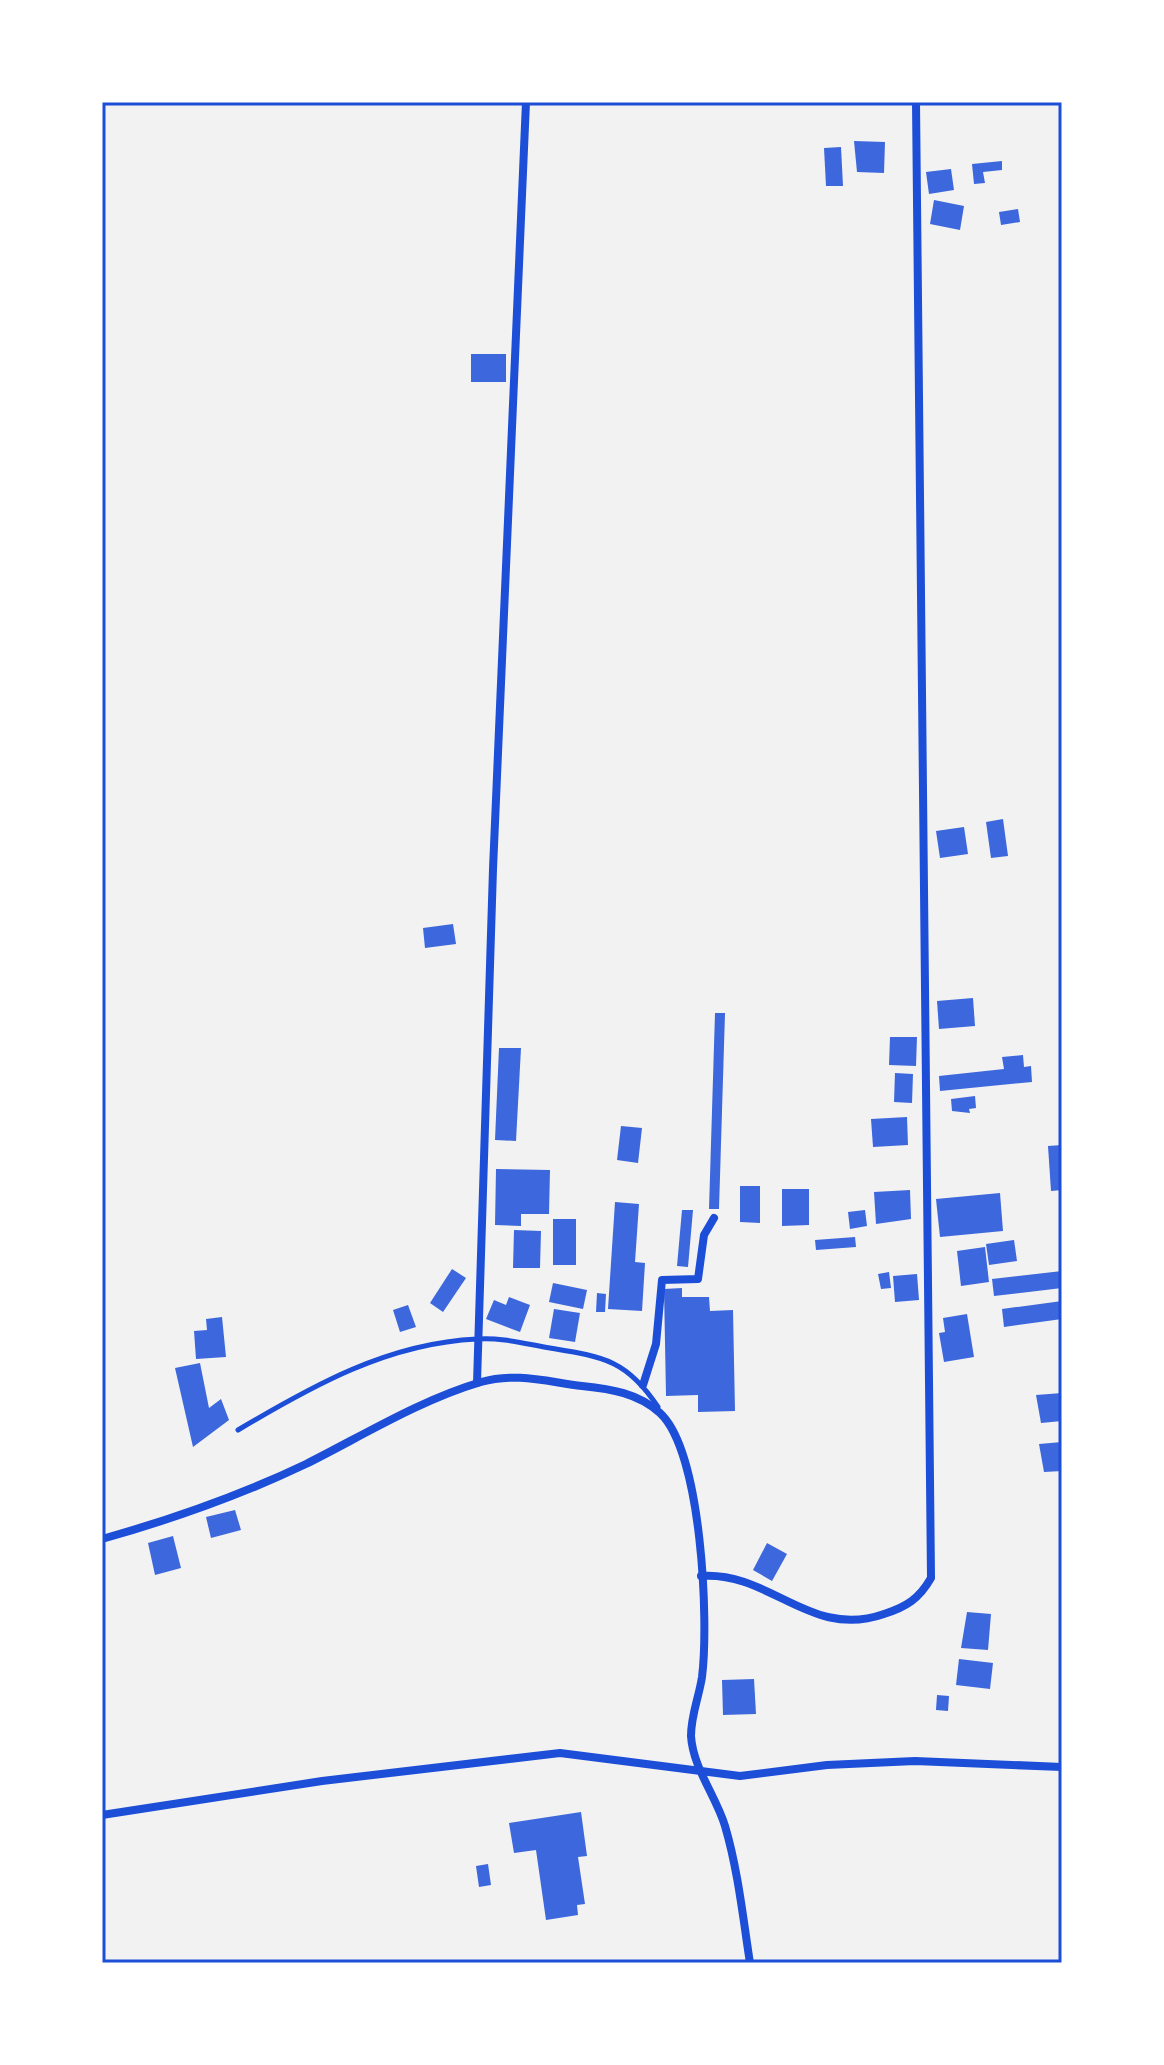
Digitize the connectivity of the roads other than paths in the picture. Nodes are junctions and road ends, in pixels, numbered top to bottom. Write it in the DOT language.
graph roads {
  1 [pos="526,102"];
  2 [pos="916,102"];
  3 [pos="714,1218"];
  4 [pos="477,1339"];
  5 [pos="477,1383"];
  6 [pos="643,1385"];
  7 [pos="662,1415"];
  8 [pos="238,1430"];
  9 [pos="102,1539"];
  10 [pos="701,1576"];
  11 [pos="1062,1767"];
  12 [pos="700,1770"];
  13 [pos="102,1815"];
  14 [pos="750,1963"];
  1 -- 4 [label="street"];
  2 -- 10 [label="street"];
  3 -- 6 [label="street"];
  4 -- 5 [label="street"];
  4 -- 6 [label="lane"];
  4 -- 8 [label="lane"];
  5 -- 7 [label="street"];
  5 -- 9 [label="street"];
  6 -- 7 [label="lane"];
  7 -- 10 [label="street"];
  10 -- 12 [label="street"];
  11 -- 12 [label="street"];
  12 -- 13 [label="street"];
  12 -- 14 [label="street"];
}
